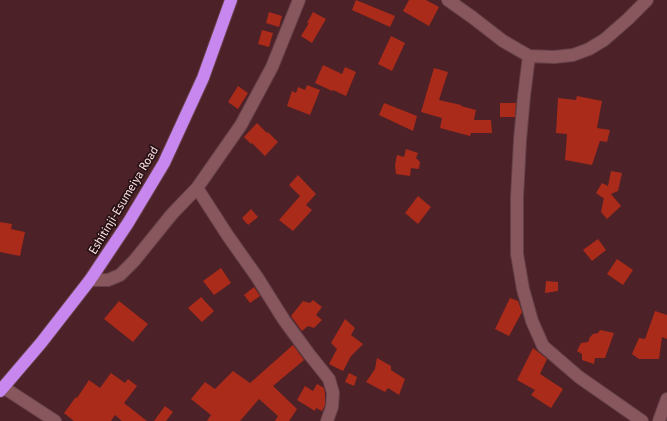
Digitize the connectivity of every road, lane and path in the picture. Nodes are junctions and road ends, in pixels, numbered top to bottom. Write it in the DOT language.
graph roads {
  1 [pos="231,0"];
  2 [pos="299,0"];
  3 [pos="448,0"];
  4 [pos="647,0"];
  5 [pos="529,56"];
  6 [pos="197,188"];
  7 [pos="90,280"];
  8 [pos="2,389"];
  9 [pos="667,399"];
  10 [pos="55,421"];
  11 [pos="327,421"];
  12 [pos="642,421"];
  13 [pos="658,421"];
  1 -- 7 [label="highway, Eshitinji-Esumeiya Road"];
  2 -- 6 [label="street"];
  3 -- 5 [label="street"];
  4 -- 5 [label="street"];
  5 -- 12 [label="street"];
  6 -- 7 [label="street"];
  6 -- 11 [label="street"];
  7 -- 8 [label="highway, Eshitinji-Esumeiya Road"];
  8 -- 10 [label="street"];
  9 -- 13 [label="street"];
}
